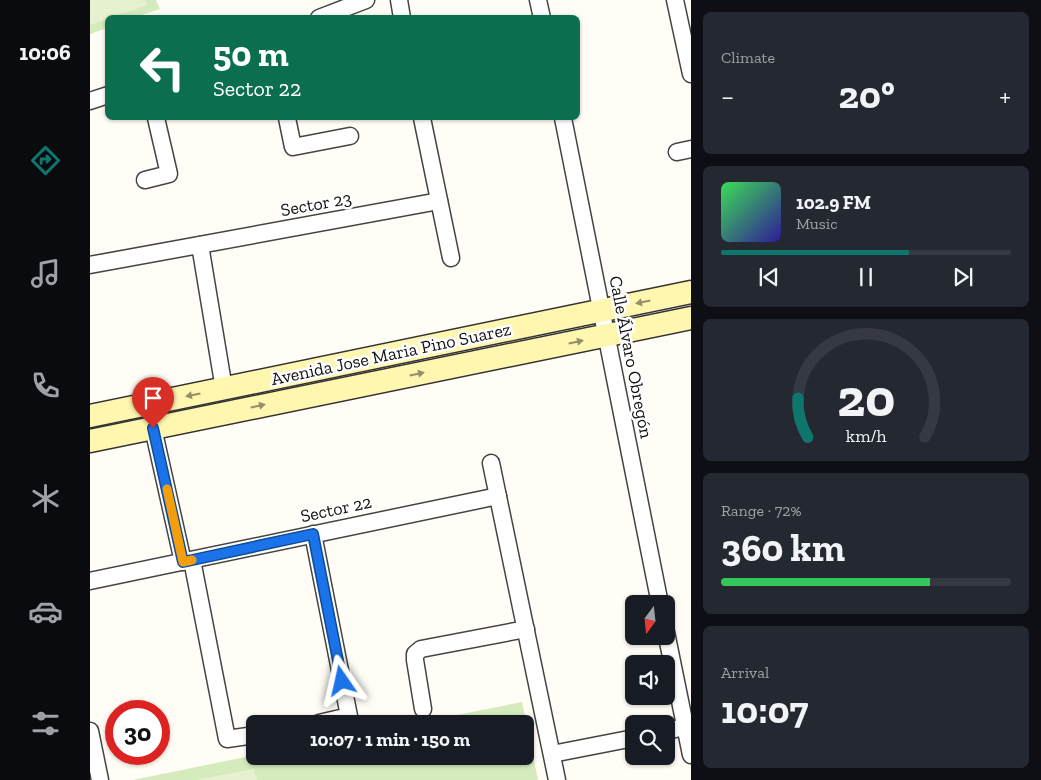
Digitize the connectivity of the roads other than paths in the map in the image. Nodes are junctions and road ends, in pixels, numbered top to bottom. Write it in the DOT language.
graph roads {
  1 [pos="366,0"];
  2 [pos="399,0"];
  3 [pos="538,0"];
  4 [pos="675,0"];
  5 [pos="327,15"];
  6 [pos="402,15"];
  7 [pos="541,15"];
  8 [pos="691,74"];
  9 [pos="105,96"];
  10 [pos="90,101"];
  11 [pos="156,120"];
  12 [pos="287,120"];
  13 [pos="422,120"];
  14 [pos="563,120"];
  15 [pos="350,136"];
  16 [pos="146,180"];
  17 [pos="439,201"];
  18 [pos="200,245"];
  19 [pos="451,258"];
  20 [pos="90,265"];
  21 [pos="691,292"];
  22 [pos="601,310"];
  23 [pos="691,318"];
  24 [pos="606,336"];
  25 [pos="224,389"];
  26 [pos="90,416"];
  27 [pos="153,428"];
  28 [pos="90,441"];
  29 [pos="491,463"];
  30 [pos="498,496"];
  31 [pos="313,534"];
  32 [pos="187,561"];
  33 [pos="90,581"];
  34 [pos="658,595"];
  35 [pos="526,629"];
  36 [pos="670,645"];
  37 [pos="685,691"];
  38 [pos="423,709"];
  39 [pos="349,715"];
  40 [pos="685,728"];
  41 [pos="675,730"];
  42 [pos="90,731"];
  43 [pos="246,736"];
  44 [pos="625,740"];
  45 [pos="552,754"];
  46 [pos="691,755"];
  47 [pos="100,780"];
  48 [pos="557,780"];
  1 -- 5 [label="street"];
  2 -- 6 [label="street"];
  3 -- 7 [label="street"];
  4 -- 8 [label="street"];
  9 -- 10 [label="street"];
  11 -- 16 [label="street"];
  12 -- 15 [label="street"];
  13 -- 17 [label="street"];
  14 -- 22 [label="street, Calle Álvaro Obregón"];
  17 -- 18 [label="street, Sector 23"];
  17 -- 19 [label="street"];
  18 -- 20 [label="street, Sector 23"];
  18 -- 25 [label="street"];
  21 -- 22 [label="street, Avenida Jose Maria Pino Suarez, one-way"];
  22 -- 24 [label="street, Calle Álvaro Obregón"];
  22 -- 25 [label="street, Avenida Jose Maria Pino Suarez"];
  23 -- 24 [label="street, Avenida Jose Maria Pino Suarez"];
  27 -- 24 [label="street, Avenida Jose Maria Pino Suarez, one-way"];
  24 -- 34 [label="street, Calle Álvaro Obregón"];
  25 -- 26 [label="street, Avenida Jose Maria Pino Suarez, one-way"];
  27 -- 28 [label="street, Avenida Jose Maria Pino Suarez"];
  27 -- 32 [label="street"];
  29 -- 30 [label="street"];
  30 -- 31 [label="street, Sector 22"];
  30 -- 35 [label="street"];
  31 -- 32 [label="street, Sector 22"];
  31 -- 39 [label="street"];
  32 -- 33 [label="street, Sector 22"];
  32 -- 43 [label="street"];
  35 -- 38 [label="street"];
  35 -- 45 [label="street"];
  36 -- 37 [label="street"];
  37 -- 40 [label="street"];
  40 -- 41 [label="street"];
  40 -- 46 [label="street"];
  42 -- 47 [label="street"];
  44 -- 45 [label="street"];
  45 -- 48 [label="street"];
}
